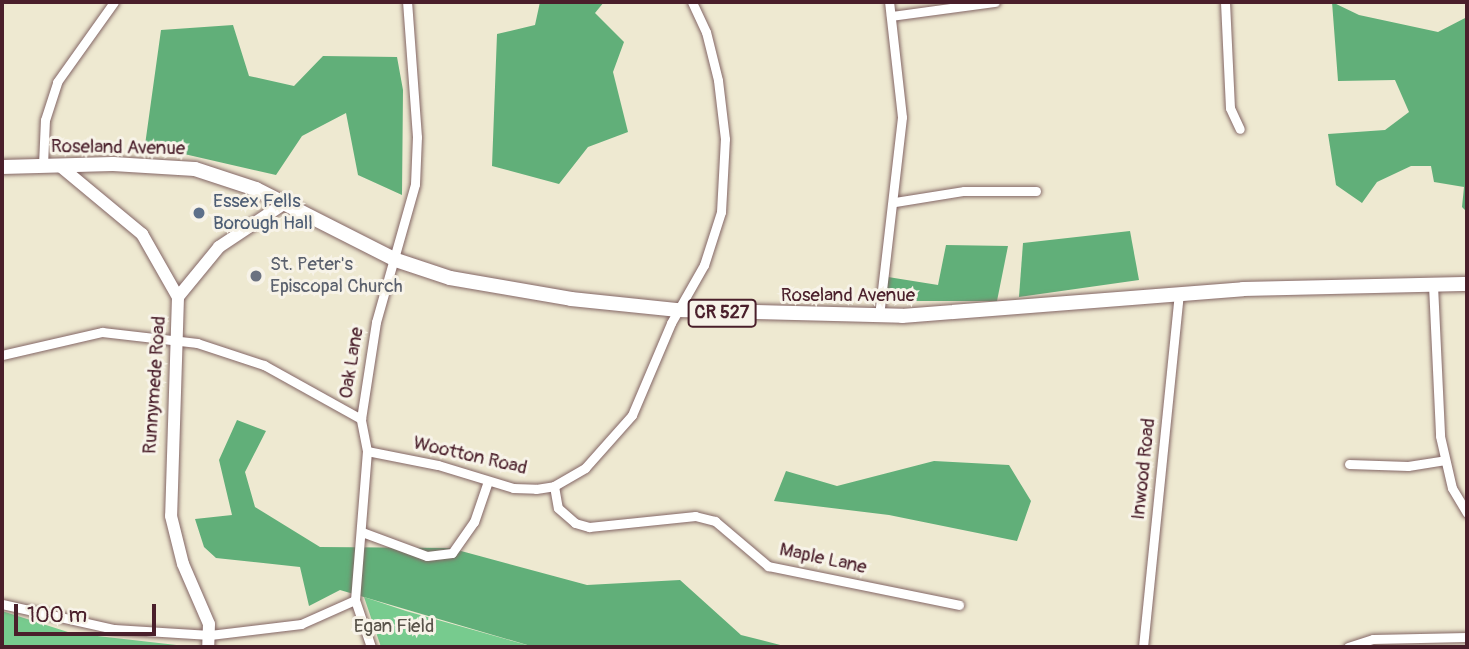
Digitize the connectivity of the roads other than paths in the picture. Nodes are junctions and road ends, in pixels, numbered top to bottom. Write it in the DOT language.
graph roads {
  1 [pos="114,2"];
  2 [pos="407,2"];
  3 [pos="692,2"];
  4 [pos="889,2"];
  5 [pos="995,2"];
  6 [pos="1225,2"];
  7 [pos="891,16"];
  8 [pos="1240,128"];
  9 [pos="43,165"];
  10 [pos="60,166"];
  11 [pos="2,167"];
  12 [pos="1036,191"];
  13 [pos="895,202"];
  14 [pos="285,203"];
  15 [pos="396,260"];
  16 [pos="1467,284"];
  17 [pos="1433,285"];
  18 [pos="1179,294"];
  19 [pos="178,298"];
  20 [pos="678,310"];
  21 [pos="879,316"];
  22 [pos="177,339"];
  23 [pos="2,355"];
  24 [pos="361,419"];
  25 [pos="367,451"];
  26 [pos="1444,460"];
  27 [pos="1349,464"];
  28 [pos="488,481"];
  29 [pos="554,486"];
  30 [pos="1467,513"];
  31 [pos="362,533"];
  32 [pos="355,600"];
  33 [pos="2,604"];
  34 [pos="959,605"];
  35 [pos="1467,637"];
  36 [pos="209,641"];
  37 [pos="371,647"];
  38 [pos="1143,647"];
  39 [pos="1348,647"];
  1 -- 9 [label="street"];
  2 -- 15 [label="street, Oak Lane"];
  3 -- 20 [label="street, Wootton Road"];
  4 -- 7 [label="street"];
  5 -- 7 [label="street"];
  6 -- 8 [label="street"];
  7 -- 13 [label="street"];
  9 -- 10 [label="main road, Roseland Avenue / CR 527"];
  9 -- 11 [label="main road, Roseland Avenue / CR 527"];
  10 -- 14 [label="main road, Roseland Avenue / CR 527"];
  10 -- 19 [label="street, Runnymede Road"];
  12 -- 13 [label="street"];
  13 -- 21 [label="street"];
  14 -- 15 [label="main road, Roseland Avenue / CR 527"];
  14 -- 19 [label="street"];
  15 -- 20 [label="main road, Roseland Avenue / CR 527"];
  15 -- 24 [label="street, Oak Lane"];
  16 -- 17 [label="main road, Roseland Avenue / CR 527"];
  17 -- 18 [label="main road, Roseland Avenue / CR 527"];
  17 -- 26 [label="street"];
  18 -- 21 [label="main road, Roseland Avenue / CR 527"];
  18 -- 38 [label="street, Inwood Road"];
  19 -- 22 [label="street, Runnymede Road"];
  20 -- 21 [label="main road, Roseland Avenue / CR 527"];
  20 -- 29 [label="street, Wootton Road"];
  22 -- 23 [label="street"];
  22 -- 24 [label="street"];
  22 -- 36 [label="street, Runnymede Road"];
  24 -- 25 [label="street, Oak Lane"];
  25 -- 28 [label="street, Wootton Road"];
  25 -- 31 [label="street, Oak Lane"];
  26 -- 27 [label="street"];
  26 -- 30 [label="street"];
  28 -- 29 [label="street, Wootton Road"];
  28 -- 31 [label="street"];
  29 -- 34 [label="street, Maple Lane"];
  31 -- 32 [label="street, Oak Lane"];
  32 -- 36 [label="street"];
  32 -- 37 [label="street, Oak Lane"];
  33 -- 36 [label="street"];
  35 -- 39 [label="street"];
}
